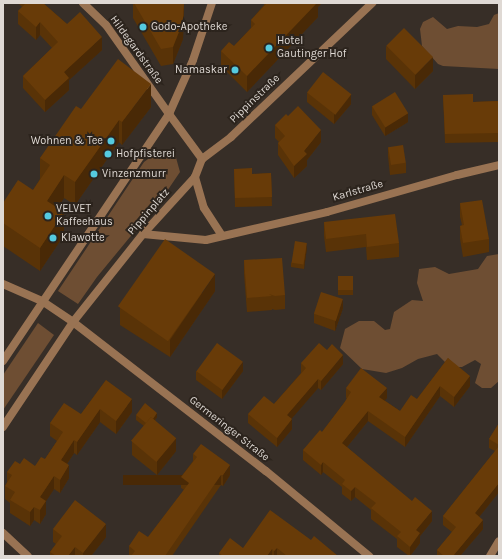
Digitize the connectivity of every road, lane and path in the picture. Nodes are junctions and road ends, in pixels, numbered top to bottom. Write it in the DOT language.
graph roads {
  1 [pos="83,3"];
  2 [pos="212,3"];
  3 [pos="372,3"];
  4 [pos="168,114"];
  5 [pos="202,159"];
  6 [pos="499,165"];
  7 [pos="195,177"];
  8 [pos="143,234"];
  9 [pos="222,236"];
  10 [pos="3,284"];
  11 [pos="42,301"];
  12 [pos="74,322"];
  13 [pos="3,361"];
  14 [pos="3,427"];
  15 [pos="3,533"];
  16 [pos="499,541"];
  17 [pos="28,556"];
  18 [pos="369,556"];
  19 [pos="490,556"];
  1 -- 4 [label="street, Hildegardstraße"];
  2 -- 4 [label="street"];
  3 -- 5 [label="street, Pippinstraße"];
  4 -- 5 [label="street"];
  4 -- 11 [label="street"];
  5 -- 7 [label="street, Pippinplatz"];
  6 -- 9 [label="street, Karlstraße"];
  7 -- 8 [label="street, Pippinplatz"];
  7 -- 9 [label="street"];
  8 -- 9 [label="street, Karlstraße"];
  8 -- 12 [label="street, Pippinplatz"];
  10 -- 11 [label="street"];
  11 -- 12 [label="street"];
  11 -- 13 [label="street"];
  12 -- 14 [label="street, Pippinplatz"];
  12 -- 18 [label="street, Germeringer Straße"];
  15 -- 17 [label="street"];
  16 -- 19 [label="street"];
}
